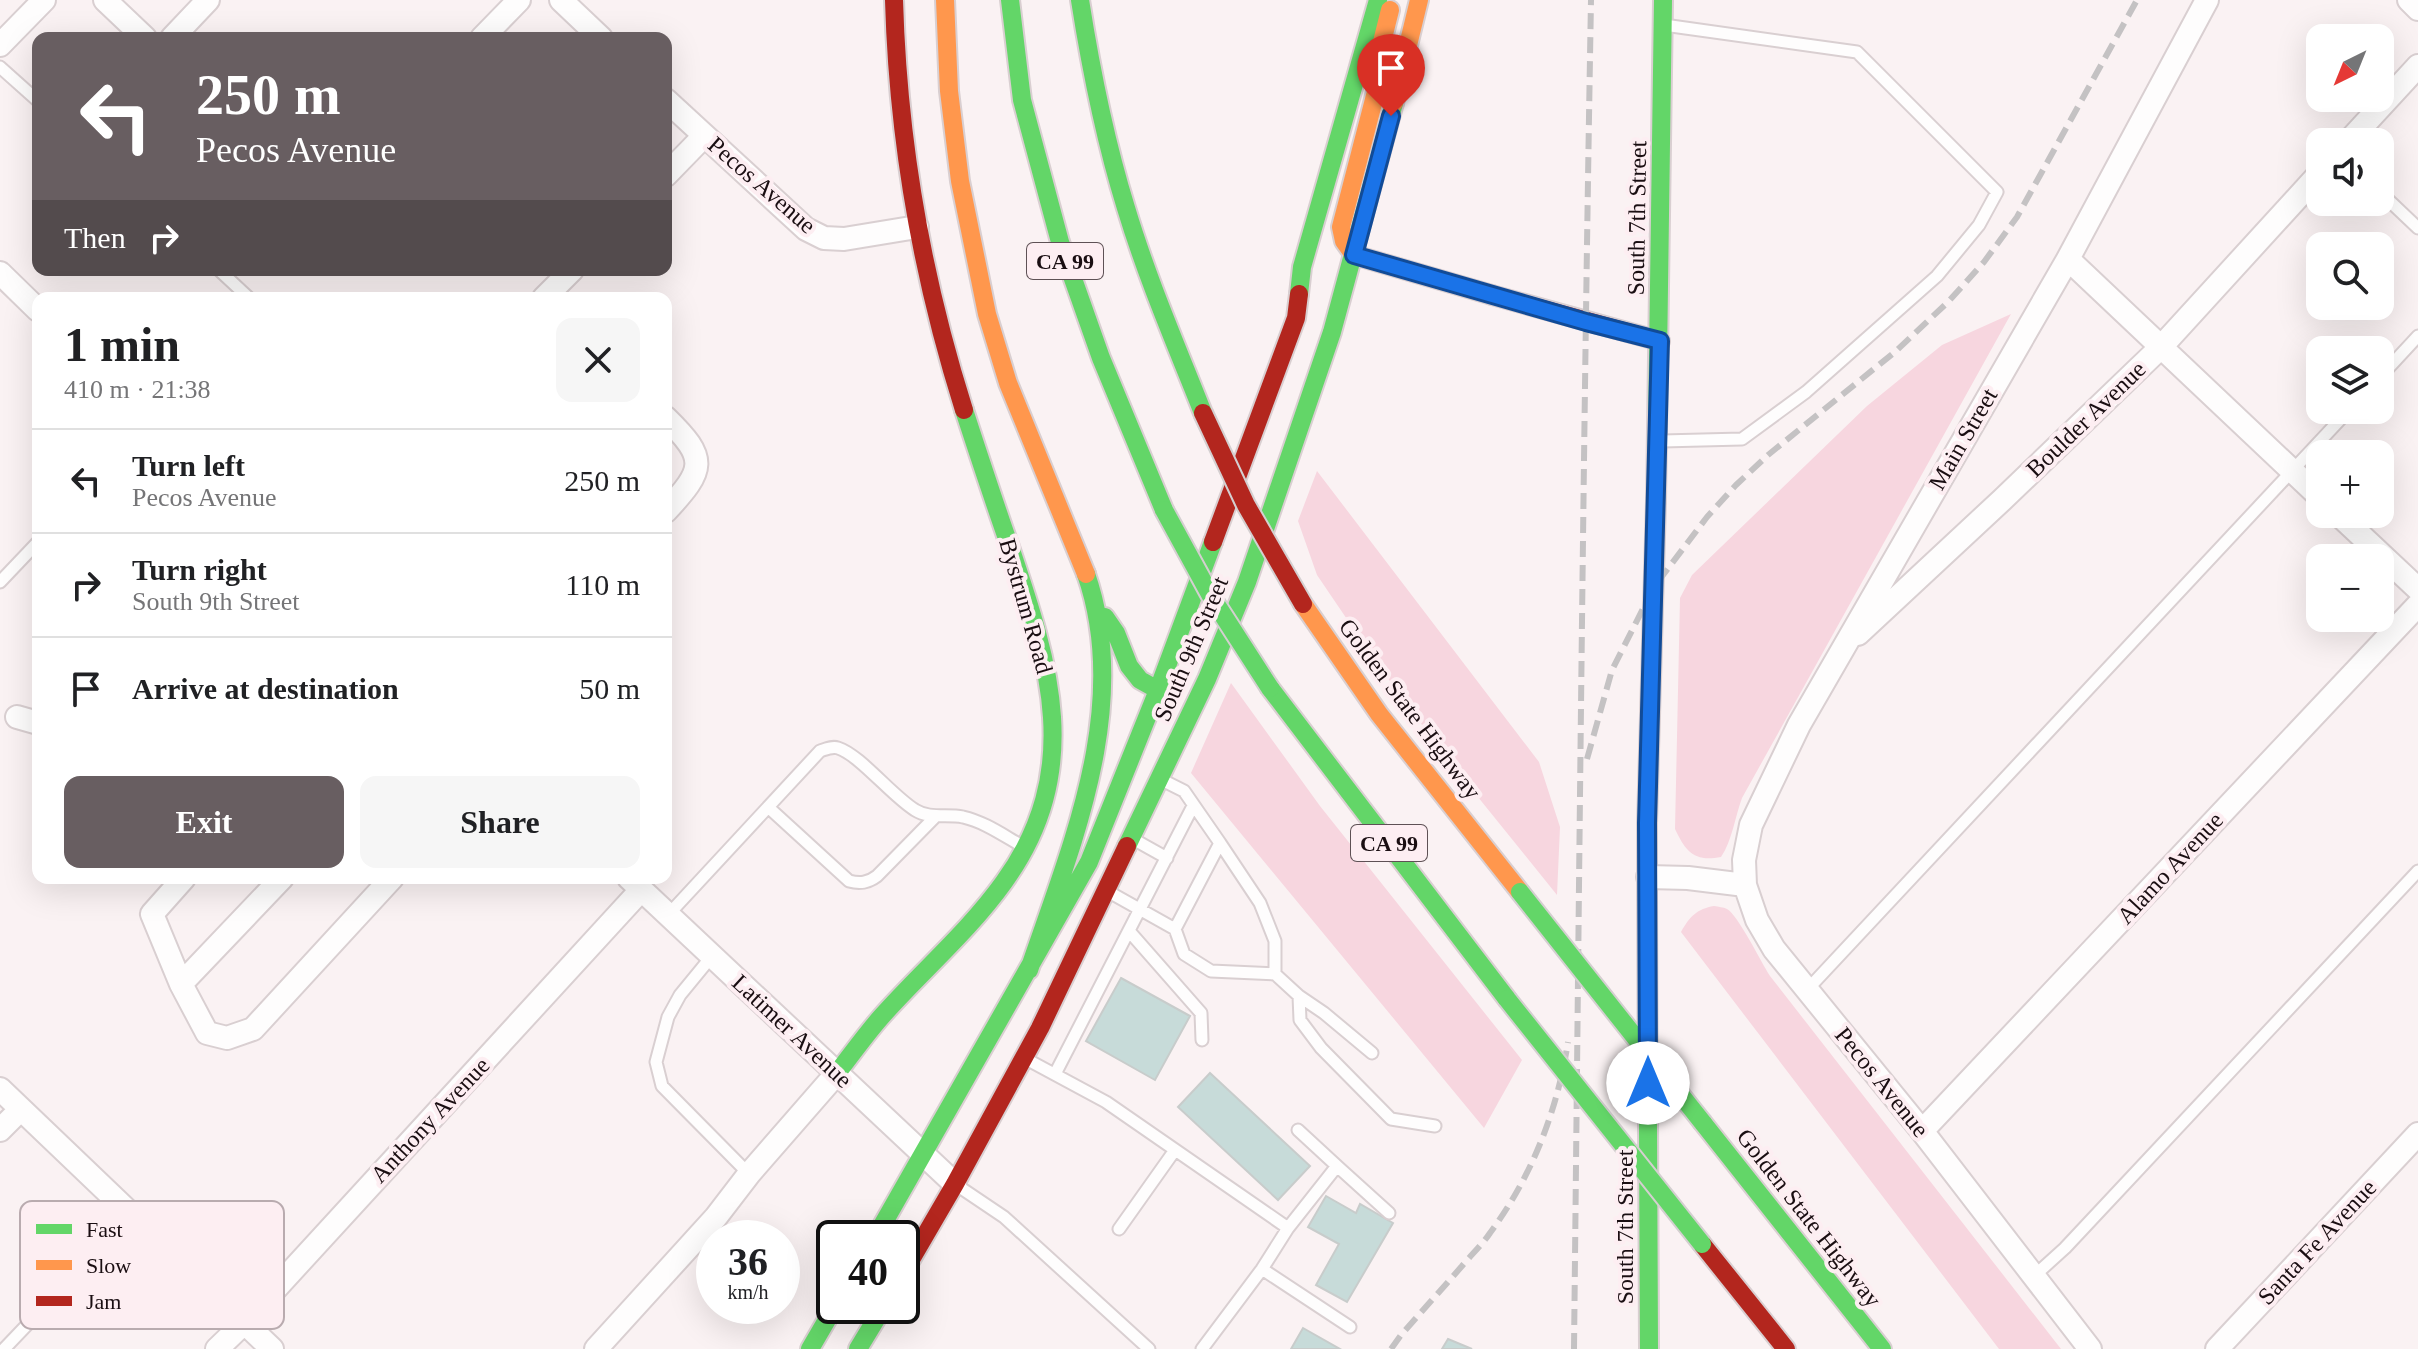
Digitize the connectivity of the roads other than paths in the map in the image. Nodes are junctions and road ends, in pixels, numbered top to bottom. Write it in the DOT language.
graph roads {
  1 [pos="44,0"];
  2 [pos="105,0"];
  3 [pos="208,0"];
  4 [pos="519,0"];
  5 [pos="561,0"];
  6 [pos="894,0"];
  7 [pos="945,0"];
  8 [pos="1010,0"];
  9 [pos="1080,0"];
  10 [pos="1378,0"];
  11 [pos="1392,0"];
  12 [pos="1419,0"];
  13 [pos="1663,0"];
  14 [pos="2207,0"];
  15 [pos="2409,0"];
  16 [pos="2418,9"];
  17 [pos="1663,24"];
  18 [pos="139,32"];
  19 [pos="178,32"];
  20 [pos="488,32"];
  21 [pos="595,32"];
  22 [pos="0,45"];
  23 [pos="2418,66"];
  24 [pos="0,67"];
  25 [pos="32,96"];
  26 [pos="672,106"];
  27 [pos="2361,128"];
  28 [pos="704,136"];
  29 [pos="672,169"];
  30 [pos="2306,188"];
  31 [pos="2394,205"];
  32 [pos="917,227"];
  33 [pos="2418,228"];
  34 [pos="1354,255"];
  35 [pos="2068,259"];
  36 [pos="1332,268"];
  37 [pos="0,273"];
  38 [pos="225,276"];
  39 [pos="566,276"];
  40 [pos="1318,283"];
  41 [pos="243,292"];
  42 [pos="550,292"];
  43 [pos="32,304"];
  44 [pos="1296,318"];
  45 [pos="2418,336"];
  46 [pos="1660,341"];
  47 [pos="2161,347"];
  48 [pos="2394,362"];
  49 [pos="672,424"];
  50 [pos="2336,424"];
  51 [pos="1658,442"];
  52 [pos="2292,471"];
  53 [pos="2306,484"];
  54 [pos="672,504"];
  55 [pos="2353,528"];
  56 [pos="32,548"];
  57 [pos="0,582"];
  58 [pos="2418,589"];
  59 [pos="1095,604"];
  60 [pos="2418,605"];
  61 [pos="1840,651"];
  62 [pos="1207,679"];
  63 [pos="1172,691"];
  64 [pos="1159,778"];
  65 [pos="1193,806"];
  66 [pos="768,807"];
  67 [pos="936,816"];
  68 [pos="1130,837"];
  69 [pos="1220,843"];
  70 [pos="1024,847"];
  71 [pos="1167,858"];
  72 [pos="2418,871"];
  73 [pos="1648,877"];
  74 [pos="179,884"];
  75 [pos="276,884"];
  76 [pos="386,884"];
  77 [pos="635,884"];
  78 [pos="1745,885"];
  79 [pos="1105,890"];
  80 [pos="1140,910"];
  81 [pos="668,915"];
  82 [pos="1175,929"];
  83 [pos="1129,931"];
  84 [pos="712,956"];
  85 [pos="1029,970"];
  86 [pos="1275,974"];
  87 [pos="181,984"];
  88 [pos="1807,990"];
  89 [pos="1299,996"];
  90 [pos="1202,1040"];
  91 [pos="1372,1053"];
  92 [pos="1024,1057"];
  93 [pos="837,1073"];
  94 [pos="1055,1074"];
  95 [pos="0,1089"];
  96 [pos="21,1109"];
  97 [pos="1435,1126"];
  98 [pos="0,1130"];
  99 [pos="1298,1130"];
  100 [pos="1922,1131"];
  101 [pos="2418,1134"];
  102 [pos="1175,1150"];
  103 [pos="924,1153"];
  104 [pos="1337,1166"];
  105 [pos="749,1174"];
  106 [pos="955,1184"];
  107 [pos="117,1201"];
  108 [pos="1389,1213"];
  109 [pos="885,1220"];
  110 [pos="1288,1228"];
  111 [pos="1119,1229"];
  112 [pos="920,1244"];
  113 [pos="1262,1269"];
  114 [pos="2034,1276"];
  115 [pos="284,1278"];
  116 [pos="825,1324"];
  117 [pos="873,1324"];
  118 [pos="1350,1327"];
  119 [pos="23,1329"];
  120 [pos="238,1329"];
  121 [pos="252,1329"];
  122 [pos="4,1349"];
  123 [pos="217,1349"];
  124 [pos="272,1349"];
  125 [pos="596,1349"];
  126 [pos="810,1349"];
  127 [pos="858,1349"];
  128 [pos="1149,1349"];
  129 [pos="1202,1349"];
  130 [pos="1649,1349"];
  131 [pos="1786,1349"];
  132 [pos="1882,1349"];
  133 [pos="2090,1349"];
  134 [pos="2217,1349"];
  1 -- 22 [label="street"];
  2 -- 18 [label="street"];
  3 -- 19 [label="street"];
  4 -- 20 [label="street"];
  5 -- 21 [label="street"];
  6 -- 32 [label="main road, Bystrum Road"];
  7 -- 59 [label="main road"];
  8 -- 131 [label="main road, CA 99, bridge"];
  9 -- 132 [label="main road, Golden State Highway / CA 99, bridge"];
  10 -- 44 [label="main road, South 9th Street"];
  11 -- 34 [label="main road"];
  12 -- 34 [label="main road, South 9th Street"];
  13 -- 17 [label="main road, South 7th Street"];
  14 -- 35 [label="street, Main Street"];
  15 -- 16 [label="street"];
  17 -- 46 [label="main road, South 7th Street"];
  17 -- 51 [label="lane"];
  23 -- 27 [label="street"];
  24 -- 25 [label="lane"];
  26 -- 28 [label="street, Pecos Avenue"];
  28 -- 29 [label="street"];
  28 -- 32 [label="street, Pecos Avenue"];
  30 -- 47 [label="street, Boulder Avenue"];
  31 -- 33 [label="lane"];
  32 -- 70 [label="main road, Bystrum Road"];
  34 -- 36 [label="main road"];
  34 -- 46 [label="main road"];
  34 -- 62 [label="main road, South 9th Street"];
  35 -- 47 [label="street"];
  35 -- 61 [label="street, Main Street"];
  37 -- 43 [label="street"];
  38 -- 41 [label="lane"];
  39 -- 42 [label="street"];
  40 -- 44 [label="main road"];
  44 -- 63 [label="main road, South 9th Street"];
  45 -- 48 [label="lane"];
  46 -- 51 [label="main road, South 7th Street"];
  47 -- 52 [label="street"];
  47 -- 61 [label="street, Boulder Avenue"];
  49 -- 54 [label="street"];
  50 -- 52 [label="lane"];
  51 -- 73 [label="main road, South 7th Street"];
  52 -- 53 [label="street"];
  52 -- 88 [label="lane"];
  55 -- 58 [label="street"];
  56 -- 57 [label="lane"];
  59 -- 63 [label="main road"];
  59 -- 85 [label="main road"];
  60 -- 100 [label="street, Alamo Avenue"];
  61 -- 78 [label="street, Main Street"];
  62 -- 63 [label="main road"];
  62 -- 64 [label="main road, South 9th Street"];
  63 -- 85 [label="main road, South 9th Street"];
  64 -- 65 [label="lane"];
  64 -- 68 [label="main road, South 9th Street"];
  65 -- 69 [label="lane"];
  65 -- 71 [label="lane"];
  66 -- 67 [label="lane"];
  66 -- 67 [label="lane"];
  66 -- 81 [label="lane"];
  67 -- 70 [label="lane"];
  68 -- 71 [label="lane"];
  68 -- 79 [label="main road, South 9th Street"];
  69 -- 82 [label="lane"];
  69 -- 86 [label="lane"];
  70 -- 93 [label="main road, Bystrum Road"];
  71 -- 80 [label="lane"];
  72 -- 114 [label="lane"];
  73 -- 78 [label="street"];
  73 -- 130 [label="main road, South 7th Street"];
  74 -- 87 [label="street"];
  75 -- 87 [label="street"];
  76 -- 87 [label="street"];
  77 -- 81 [label="street, Latimer Avenue"];
  77 -- 115 [label="street, Anthony Avenue"];
  78 -- 88 [label="street, Pecos Avenue"];
  79 -- 80 [label="lane"];
  79 -- 92 [label="main road, South 9th Street"];
  80 -- 82 [label="lane"];
  80 -- 83 [label="lane"];
  81 -- 84 [label="street, Latimer Avenue"];
  82 -- 86 [label="lane"];
  83 -- 90 [label="lane"];
  83 -- 94 [label="lane"];
  84 -- 93 [label="street, Latimer Avenue"];
  84 -- 105 [label="lane"];
  85 -- 103 [label="main road, South 9th Street"];
  86 -- 89 [label="lane"];
  88 -- 100 [label="street, Pecos Avenue"];
  89 -- 91 [label="lane"];
  89 -- 97 [label="lane"];
  92 -- 94 [label="lane"];
  92 -- 106 [label="main road, South 9th Street"];
  93 -- 103 [label="street, Latimer Avenue"];
  93 -- 105 [label="street, Bystrum Road"];
  94 -- 102 [label="lane"];
  95 -- 96 [label="street"];
  96 -- 98 [label="street"];
  96 -- 107 [label="street"];
  99 -- 104 [label="lane"];
  100 -- 114 [label="street, Pecos Avenue"];
  101 -- 134 [label="street, Santa Fe Avenue"];
  102 -- 110 [label="lane"];
  102 -- 111 [label="lane"];
  103 -- 106 [label="street, Latimer Avenue"];
  103 -- 109 [label="main road, South 9th Street"];
  104 -- 108 [label="lane"];
  104 -- 110 [label="lane"];
  105 -- 125 [label="street, Bystrum Road"];
  106 -- 112 [label="main road, South 9th Street"];
  106 -- 128 [label="lane"];
  110 -- 113 [label="lane"];
  113 -- 118 [label="lane"];
  113 -- 129 [label="lane"];
  114 -- 133 [label="street, Pecos Avenue"];
  116 -- 126 [label="main road"];
  117 -- 127 [label="main road"];
  119 -- 122 [label="lane"];
  120 -- 123 [label="street, Anthony Avenue"];
  121 -- 124 [label="street"];
}
